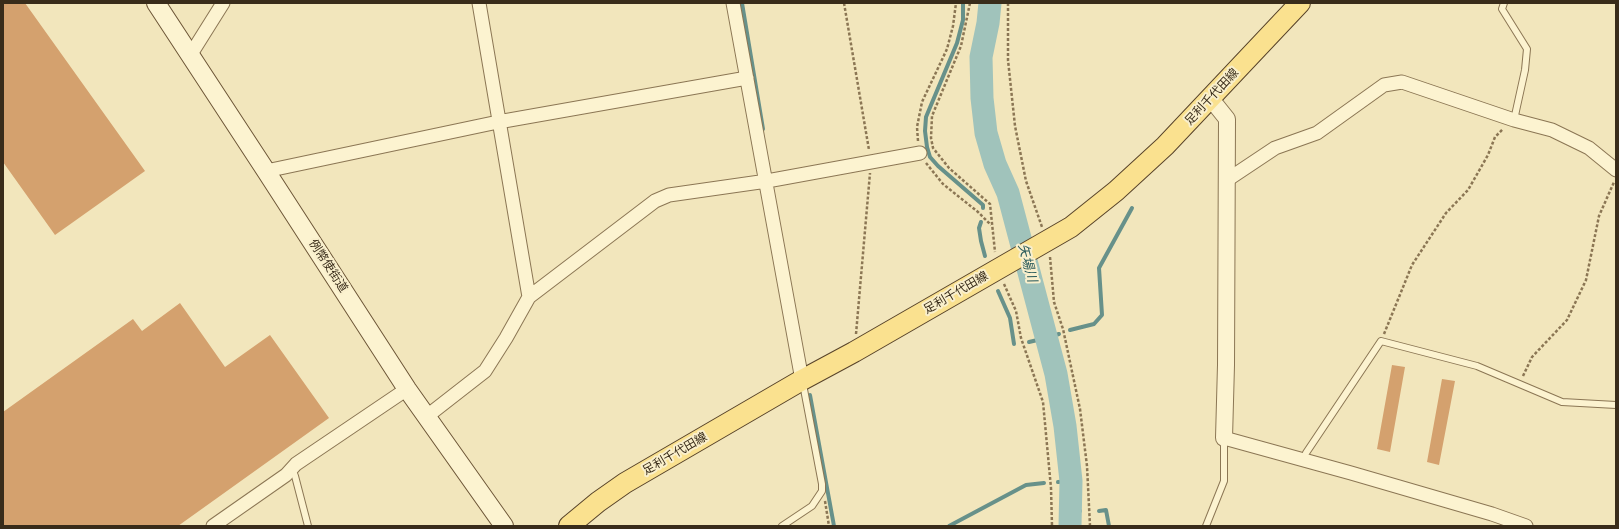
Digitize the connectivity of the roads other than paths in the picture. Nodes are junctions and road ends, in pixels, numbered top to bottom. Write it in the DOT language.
graph roads {
  1 [pos="156,3"];
  2 [pos="223,3"];
  3 [pos="479,3"];
  4 [pos="733,3"];
  5 [pos="1300,3"];
  6 [pos="1504,3"];
  7 [pos="190,54"];
  8 [pos="747,78"];
  9 [pos="1211,99"];
  10 [pos="1514,120"];
  11 [pos="498,122"];
  12 [pos="920,153"];
  13 [pos="1616,170"];
  14 [pos="266,171"];
  15 [pos="1227,180"];
  16 [pos="767,181"];
  17 [pos="529,297"];
  18 [pos="802,380"];
  19 [pos="407,389"];
  20 [pos="1616,405"];
  21 [pos="426,417"];
  22 [pos="1224,438"];
  23 [pos="1303,459"];
  24 [pos="292,469"];
  25 [pos="213,526"];
  26 [pos="308,526"];
  27 [pos="504,526"];
  28 [pos="569,526"];
  29 [pos="782,526"];
  30 [pos="1206,526"];
  31 [pos="1526,526"];
  1 -- 7 [label="main road, 例幣使街道"];
  2 -- 7 [label="street"];
  3 -- 11 [label="street"];
  4 -- 8 [label="street"];
  5 -- 9 [label="main road, 足利千代田線"];
  6 -- 10 [label="lane"];
  7 -- 14 [label="main road, 例幣使街道"];
  8 -- 11 [label="street"];
  8 -- 16 [label="street"];
  9 -- 15 [label="street"];
  9 -- 18 [label="main road, 足利千代田線"];
  10 -- 13 [label="street"];
  10 -- 15 [label="street"];
  11 -- 14 [label="street"];
  11 -- 17 [label="street"];
  12 -- 16 [label="street"];
  14 -- 19 [label="main road, 例幣使街道"];
  15 -- 22 [label="street"];
  16 -- 17 [label="street"];
  16 -- 18 [label="street"];
  17 -- 21 [label="street"];
  18 -- 28 [label="main road, 足利千代田線"];
  18 -- 29 [label="lane"];
  19 -- 21 [label="main road, 例幣使街道"];
  19 -- 24 [label="street"];
  20 -- 23 [label="lane"];
  21 -- 27 [label="main road, 例幣使街道"];
  22 -- 23 [label="street"];
  22 -- 30 [label="lane"];
  23 -- 31 [label="street"];
  24 -- 25 [label="street"];
  24 -- 26 [label="lane"];
}
